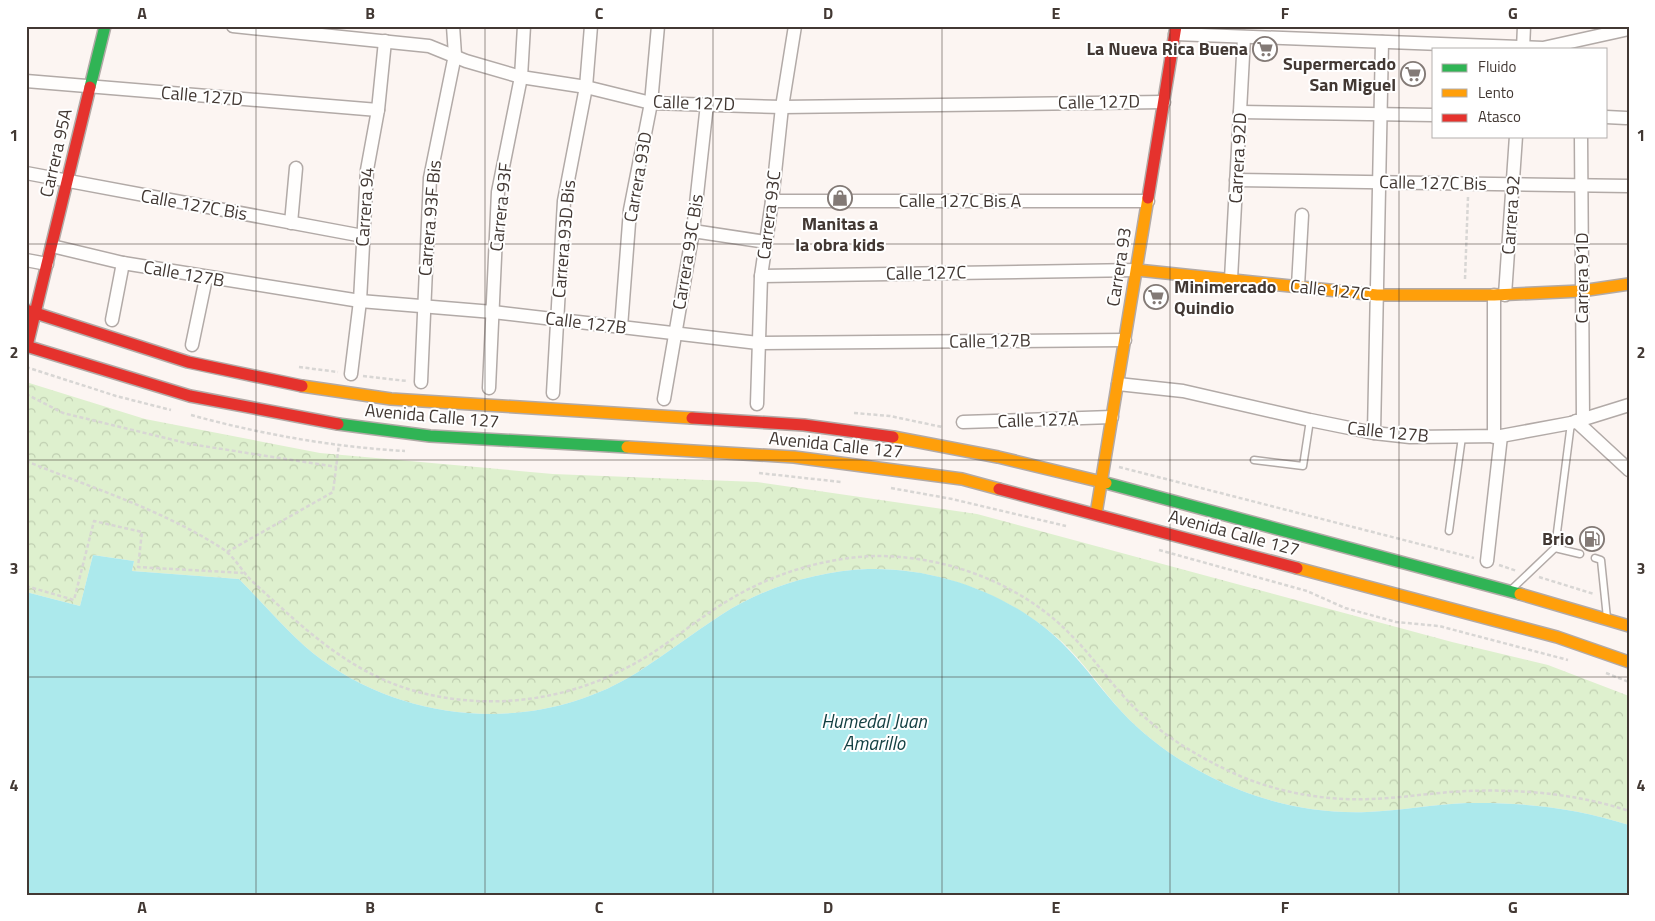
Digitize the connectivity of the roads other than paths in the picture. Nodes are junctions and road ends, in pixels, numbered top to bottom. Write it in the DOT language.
graph roads {
  1 [pos="105,26"];
  2 [pos="233,26"];
  3 [pos="453,26"];
  4 [pos="524,26"];
  5 [pos="591,26"];
  6 [pos="658,26"];
  7 [pos="795,26"];
  8 [pos="1524,26"];
  9 [pos="1176,30"];
  10 [pos="1629,30"];
  11 [pos="1595,32"];
  12 [pos="1244,36"];
  13 [pos="385,41"];
  14 [pos="1382,42"];
  15 [pos="1581,45"];
  16 [pos="1523,48"];
  17 [pos="454,55"];
  18 [pos="521,77"];
  19 [pos="26,81"];
  20 [pos="89,87"];
  21 [pos="586,87"];
  22 [pos="1164,102"];
  23 [pos="651,103"];
  24 [pos="707,104"];
  25 [pos="782,107"];
  26 [pos="378,110"];
  27 [pos="1240,112"];
  28 [pos="1381,114"];
  29 [pos="1432,115"];
  30 [pos="1608,118"];
  31 [pos="1626,118"];
  32 [pos="1516,138"];
  33 [pos="1581,138"];
  34 [pos="296,168"];
  35 [pos="26,173"];
  36 [pos="1236,180"];
  37 [pos="67,181"];
  38 [pos="1379,182"];
  39 [pos="1513,184"];
  40 [pos="1582,185"];
  41 [pos="1629,186"];
  42 [pos="772,201"];
  43 [pos="1148,201"];
  44 [pos="1302,215"];
  45 [pos="292,222"];
  46 [pos="693,231"];
  47 [pos="363,236"];
  48 [pos="766,242"];
  49 [pos="52,246"];
  50 [pos="26,260"];
  51 [pos="123,263"];
  52 [pos="47,264"];
  53 [pos="1137,270"];
  54 [pos="761,276"];
  55 [pos="206,278"];
  56 [pos="1231,279"];
  57 [pos="1629,284"];
  58 [pos="1298,286"];
  59 [pos="1581,291"];
  60 [pos="1377,295"];
  61 [pos="1500,295"];
  62 [pos="360,301"];
  63 [pos="423,306"];
  64 [pos="31,312"];
  65 [pos="493,312"];
  66 [pos="558,319"];
  67 [pos="112,320"];
  68 [pos="621,327"];
  69 [pos="674,334"];
  70 [pos="1125,340"];
  71 [pos="758,343"];
  72 [pos="192,345"];
  73 [pos="26,346"];
  74 [pos="351,374"];
  75 [pos="421,382"];
  76 [pos="1118,384"];
  77 [pos="489,388"];
  78 [pos="553,392"];
  79 [pos="664,399"];
  80 [pos="757,404"];
  81 [pos="1629,405"];
  82 [pos="1112,418"];
  83 [pos="1310,420"];
  84 [pos="1576,421"];
  85 [pos="963,422"];
  86 [pos="1374,433"];
  87 [pos="1462,437"];
  88 [pos="1498,437"];
  89 [pos="1254,460"];
  90 [pos="1629,470"];
  91 [pos="1101,482"];
  92 [pos="1096,514"];
  93 [pos="1448,531"];
  94 [pos="1554,548"];
  95 [pos="1580,554"];
  96 [pos="1595,558"];
  97 [pos="1487,561"];
  98 [pos="1509,591"];
  99 [pos="1607,619"];
  100 [pos="1629,626"];
  101 [pos="1629,662"];
  1 -- 20 [label="main road, Carrera 95A"];
  2 -- 13 [label="street, Calle 127D"];
  3 -- 17 [label="street, Carrera 93F Bis"];
  4 -- 18 [label="street, Carrera 93F"];
  5 -- 21 [label="street, Carrera 93D Bis"];
  6 -- 23 [label="street, Carrera 93D"];
  7 -- 25 [label="street, Carrera 93C"];
  8 -- 16 [label="street"];
  9 -- 12 [label="street"];
  9 -- 22 [label="main road, Carrera 93"];
  10 -- 11 [label="street"];
  11 -- 15 [label="street"];
  12 -- 14 [label="street"];
  12 -- 27 [label="street, Carrera 92D"];
  13 -- 17 [label="street, Calle 127D"];
  13 -- 26 [label="street, Carrera 94"];
  14 -- 16 [label="street"];
  14 -- 28 [label="street"];
  15 -- 16 [label="street"];
  17 -- 18 [label="street, Calle 127D"];
  17 -- 63 [label="street, Carrera 93F Bis"];
  18 -- 21 [label="street, Calle 127D"];
  18 -- 65 [label="street, Carrera 93F"];
  19 -- 20 [label="street, Calle 127D"];
  20 -- 26 [label="street, Calle 127D"];
  20 -- 37 [label="main road, Carrera 95A"];
  21 -- 23 [label="street, Calle 127D"];
  21 -- 66 [label="street, Carrera 93D Bis"];
  22 -- 25 [label="street, Calle 127D"];
  22 -- 43 [label="main road, Carrera 93"];
  23 -- 24 [label="street, Calle 127D"];
  23 -- 68 [label="street, Carrera 93D"];
  24 -- 25 [label="street, Calle 127D"];
  24 -- 46 [label="street, Carrera 93C Bis"];
  25 -- 42 [label="street, Carrera 93C"];
  26 -- 47 [label="street, Carrera 94"];
  27 -- 28 [label="street"];
  27 -- 36 [label="street, Carrera 92D"];
  28 -- 29 [label="street"];
  28 -- 38 [label="street"];
  30 -- 31 [label="street"];
  32 -- 39 [label="street, Carrera 92"];
  33 -- 40 [label="street, Carrera 91D"];
  34 -- 45 [label="street"];
  35 -- 37 [label="street, Calle 127C Bis"];
  36 -- 38 [label="street, Calle 127C Bis"];
  36 -- 56 [label="street, Carrera 92D"];
  37 -- 45 [label="street, Calle 127C Bis"];
  37 -- 49 [label="main road, Carrera 95A"];
  38 -- 39 [label="street, Calle 127C Bis"];
  38 -- 60 [label="street"];
  39 -- 40 [label="street, Calle 127C Bis"];
  39 -- 61 [label="street, Carrera 92"];
  40 -- 41 [label="street, Calle 127C Bis"];
  40 -- 59 [label="street, Carrera 91D"];
  42 -- 43 [label="street, Calle 127C Bis A"];
  42 -- 48 [label="street, Carrera 93C"];
  43 -- 53 [label="main road, Carrera 93"];
  44 -- 58 [label="street"];
  45 -- 47 [label="street, Calle 127C Bis"];
  46 -- 48 [label="street"];
  46 -- 69 [label="street, Carrera 93C Bis"];
  47 -- 62 [label="street, Carrera 94"];
  48 -- 54 [label="street, Carrera 93C"];
  49 -- 51 [label="street, Calle 127B"];
  49 -- 52 [label="main road, Carrera 95A"];
  50 -- 52 [label="street"];
  51 -- 55 [label="street, Calle 127B"];
  51 -- 67 [label="street"];
  52 -- 64 [label="main road, Carrera 95A"];
  53 -- 54 [label="street, Calle 127C"];
  53 -- 56 [label="main road, Calle 127C"];
  53 -- 70 [label="main road, Carrera 93"];
  54 -- 71 [label="street, Carrera 93C"];
  55 -- 62 [label="street, Calle 127B"];
  55 -- 72 [label="street"];
  56 -- 58 [label="main road, Calle 127C"];
  57 -- 59 [label="main road, Calle 127C"];
  58 -- 60 [label="main road, Calle 127C"];
  59 -- 61 [label="main road, Calle 127C"];
  59 -- 84 [label="street, Carrera 91D"];
  60 -- 61 [label="main road, Calle 127C"];
  60 -- 86 [label="street"];
  61 -- 88 [label="street, Carrera 92"];
  62 -- 63 [label="street, Calle 127B"];
  62 -- 74 [label="street, Carrera 94"];
  63 -- 65 [label="street, Calle 127B"];
  63 -- 75 [label="street, Carrera 93F Bis"];
  64 -- 73 [label="main road, Carrera 95A"];
  64 -- 91 [label="main road, Avenida Calle 127"];
  65 -- 66 [label="street, Calle 127B"];
  65 -- 77 [label="street, Carrera 93F"];
  66 -- 68 [label="street, Calle 127B"];
  66 -- 78 [label="street, Carrera 93D Bis"];
  68 -- 69 [label="street, Calle 127B"];
  69 -- 71 [label="street, Calle 127B"];
  69 -- 79 [label="street, Carrera 93C Bis"];
  70 -- 71 [label="street, Calle 127B"];
  70 -- 76 [label="main road, Carrera 93"];
  71 -- 80 [label="street, Carrera 93C"];
  73 -- 92 [label="main road, Avenida Calle 127"];
  76 -- 82 [label="main road, Carrera 93"];
  76 -- 83 [label="street, Calle 127B"];
  81 -- 84 [label="street, Calle 127B"];
  82 -- 85 [label="street, Calle 127A"];
  82 -- 91 [label="main road, Carrera 93"];
  83 -- 86 [label="street, Calle 127B"];
  83 -- 89 [label="lane"];
  84 -- 88 [label="street, Calle 127B"];
  84 -- 90 [label="street"];
  84 -- 94 [label="lane"];
  86 -- 87 [label="street, Calle 127B"];
  87 -- 88 [label="street, Calle 127B"];
  87 -- 93 [label="lane"];
  88 -- 97 [label="street, Carrera 92"];
  91 -- 92 [label="main road, Carrera 93"];
  91 -- 98 [label="main road, Avenida Calle 127"];
  92 -- 101 [label="main road, Avenida Calle 127"];
  94 -- 95 [label="lane"];
  94 -- 98 [label="lane"];
  96 -- 99 [label="lane"];
  98 -- 99 [label="main road, Avenida Calle 127"];
  99 -- 100 [label="main road, Avenida Calle 127"];
}
